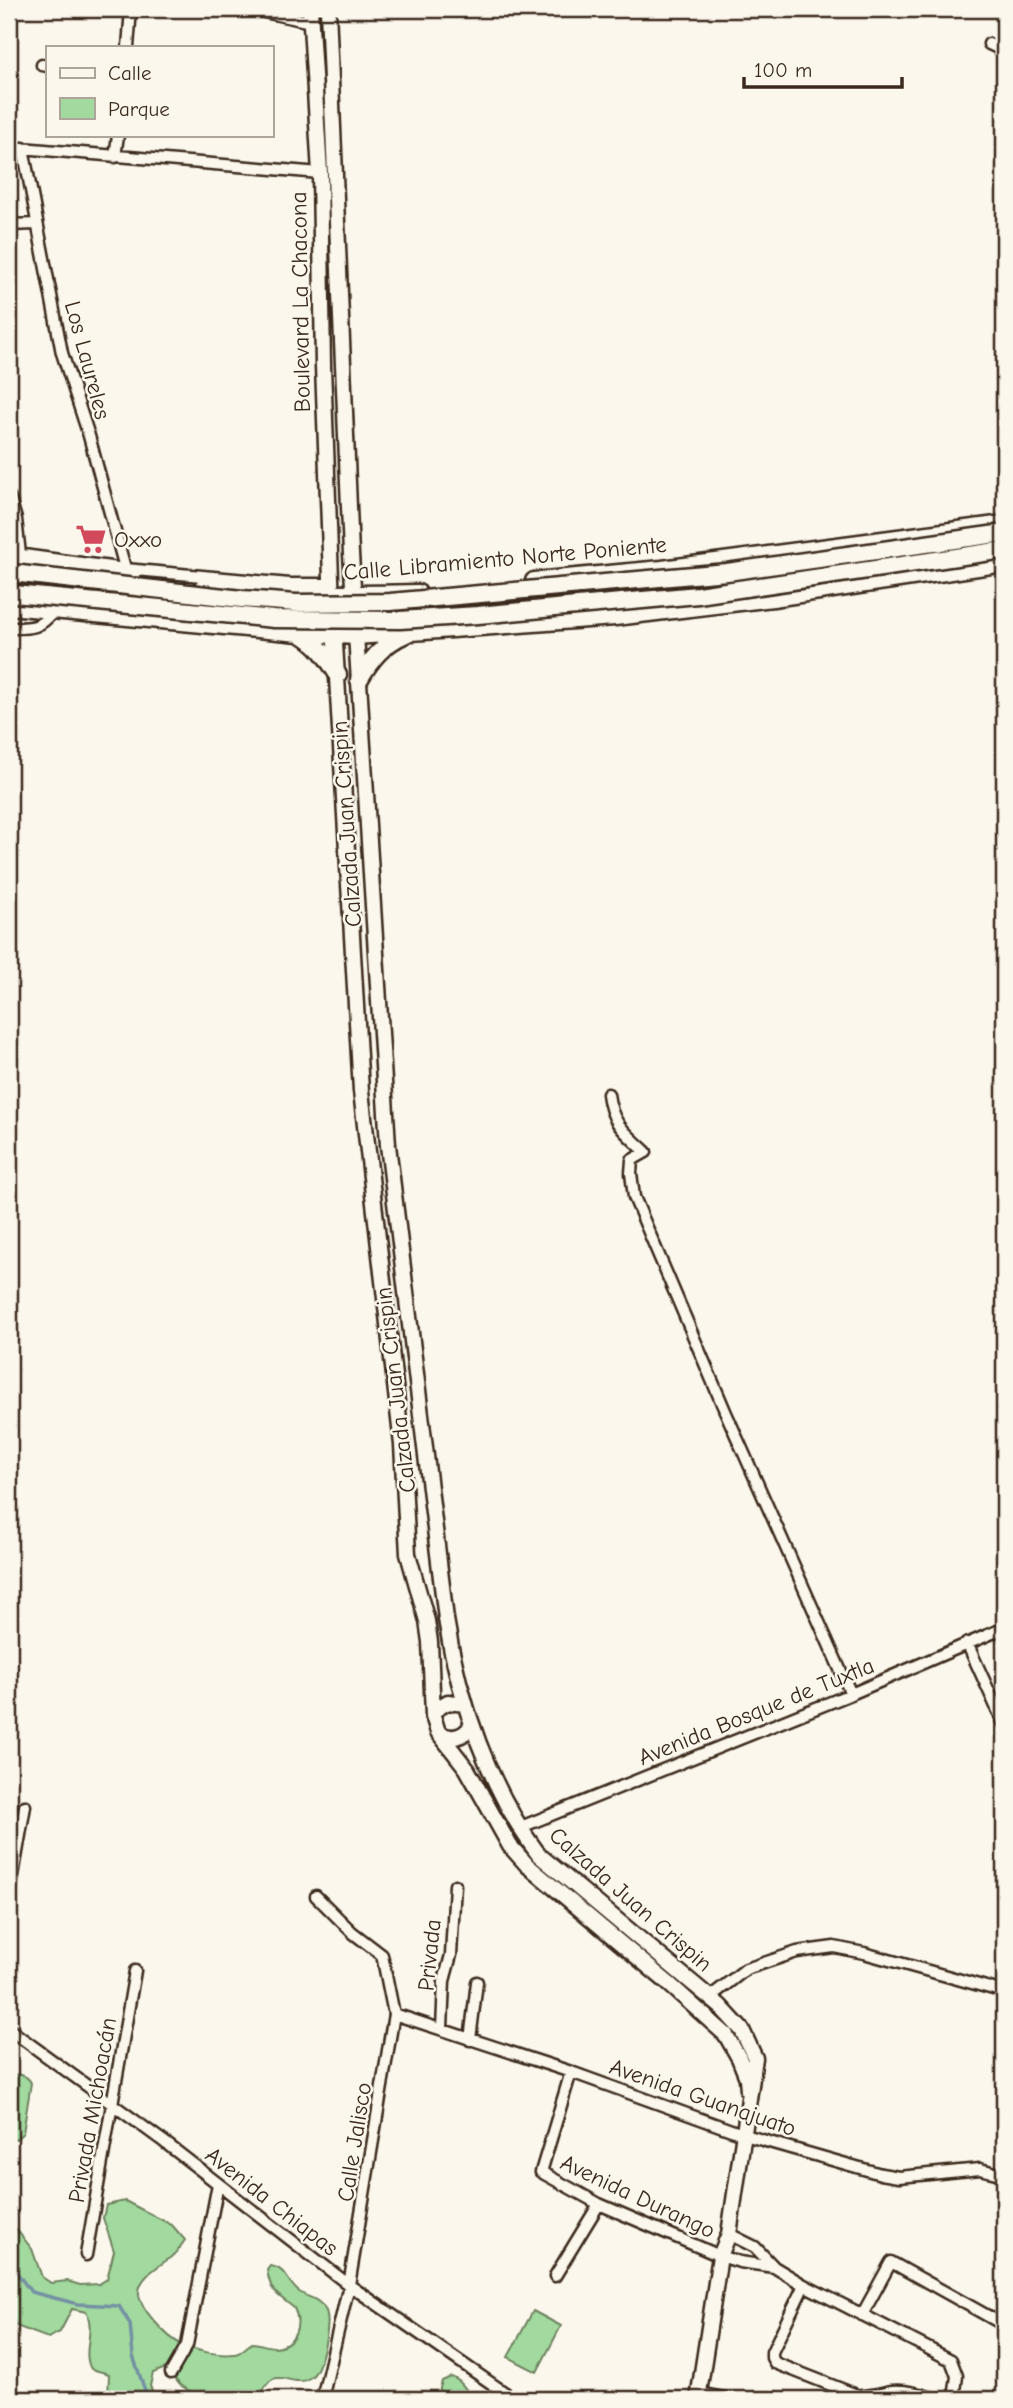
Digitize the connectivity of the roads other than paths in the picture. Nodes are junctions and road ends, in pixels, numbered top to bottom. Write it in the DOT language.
graph roads {
  1 [pos="131,9"];
  2 [pos="250,9"];
  3 [pos="328,9"];
  4 [pos="311,16"];
  5 [pos="989,44"];
  6 [pos="128,46"];
  7 [pos="1004,51"];
  8 [pos="118,136"];
  9 [pos="9,147"];
  10 [pos="23,148"];
  11 [pos="115,157"];
  12 [pos="320,173"];
  13 [pos="320,190"];
  14 [pos="337,190"];
  15 [pos="37,224"];
  16 [pos="9,225"];
  17 [pos="9,496"];
  18 [pos="1004,524"];
  19 [pos="1004,533"];
  20 [pos="1004,550"];
  21 [pos="9,553"];
  22 [pos="351,554"];
  23 [pos="14,563"];
  24 [pos="1004,563"];
  25 [pos="126,574"];
  26 [pos="332,590"];
  27 [pos="354,595"];
  28 [pos="11,600"];
  29 [pos="54,611"];
  30 [pos="9,628"];
  31 [pos="413,630"];
  32 [pos="299,633"];
  33 [pos="335,636"];
  34 [pos="356,636"];
  35 [pos="338,676"];
  36 [pos="359,680"];
  37 [pos="608,1094"];
  38 [pos="1004,1628"];
  39 [pos="967,1643"];
  40 [pos="851,1694"];
  41 [pos="466,1704"];
  42 [pos="433,1711"];
  43 [pos="1004,1724"];
  44 [pos="472,1725"];
  45 [pos="438,1732"];
  46 [pos="26,1806"];
  47 [pos="520,1827"];
  48 [pos="455,1885"];
  49 [pos="316,1896"];
  50 [pos="9,1899"];
  51 [pos="135,1971"];
  52 [pos="477,1982"];
  53 [pos="1004,1992"];
  54 [pos="710,1997"];
  55 [pos="394,2014"];
  56 [pos="9,2029"];
  57 [pos="442,2029"];
  58 [pos="470,2040"];
  59 [pos="571,2072"];
  60 [pos="749,2104"];
  61 [pos="114,2105"];
  62 [pos="745,2135"];
  63 [pos="1004,2175"];
  64 [pos="218,2184"];
  65 [pos="599,2204"];
  66 [pos="729,2234"];
  67 [pos="86,2255"];
  68 [pos="720,2256"];
  69 [pos="774,2267"];
  70 [pos="555,2276"];
  71 [pos="349,2285"];
  72 [pos="804,2285"];
  73 [pos="862,2315"];
  74 [pos="1004,2325"];
  75 [pos="171,2373"];
  76 [pos="698,2396"];
  77 [pos="322,2399"];
  78 [pos="514,2399"];
  79 [pos="730,2399"];
  80 [pos="936,2399"];
  81 [pos="954,2399"];
  1 -- 6 [label="street"];
  2 -- 4 [label="street"];
  3 -- 14 [label="main road, Boulevard La Chacona"];
  4 -- 12 [label="main road, Boulevard La Chacona"];
  5 -- 7 [label="street"];
  8 -- 11 [label="street"];
  9 -- 10 [label="street"];
  10 -- 11 [label="street"];
  10 -- 15 [label="street, Los Laureles"];
  11 -- 12 [label="street"];
  12 -- 13 [label="main road, Boulevard La Chacona"];
  13 -- 14 [label="main road"];
  13 -- 26 [label="main road, Boulevard La Chacona"];
  14 -- 22 [label="main road, Boulevard La Chacona"];
  15 -- 16 [label="street"];
  15 -- 25 [label="street, Los Laureles"];
  17 -- 23 [label="street"];
  18 -- 27 [label="main road, Calle Libramiento Norte Poniente"];
  19 -- 23 [label="main road, Calle Libramiento Norte Poniente, bridge"];
  20 -- 28 [label="main road, Calle Libramiento Norte Poniente, bridge"];
  21 -- 23 [label="street"];
  22 -- 27 [label="main road, Calzada Juan Crispin"];
  23 -- 25 [label="main road, Calle Libramiento Norte Poniente"];
  24 -- 31 [label="main road, Calle Libramiento Norte Poniente"];
  25 -- 26 [label="main road, Calle Libramiento Norte Poniente"];
  26 -- 27 [label="main road, Calle Libramiento Norte Poniente"];
  26 -- 33 [label="main road, Calzada Juan Crispin"];
  27 -- 34 [label="main road, Calzada Juan Crispin"];
  28 -- 29 [label="main road, Calle Libramiento Norte Poniente"];
  29 -- 30 [label="street"];
  29 -- 32 [label="main road, Calle Libramiento Norte Poniente"];
  31 -- 34 [label="main road, Calle Libramiento Norte Poniente"];
  31 -- 36 [label="main road"];
  32 -- 33 [label="main road, Calle Libramiento Norte Poniente"];
  32 -- 35 [label="main road"];
  33 -- 34 [label="main road, Calle Libramiento Norte Poniente"];
  33 -- 35 [label="main road, Calzada Juan Crispin"];
  34 -- 36 [label="main road, Calzada Juan Crispin"];
  35 -- 42 [label="main road, Calzada Juan Crispin"];
  36 -- 41 [label="main road, Calzada Juan Crispin"];
  37 -- 40 [label="street"];
  38 -- 39 [label="street, Avenida Bosque de Tuxtla"];
  39 -- 40 [label="street, Avenida Bosque de Tuxtla"];
  39 -- 43 [label="street"];
  40 -- 47 [label="street, Avenida Bosque de Tuxtla"];
  41 -- 42 [label="main road"];
  41 -- 44 [label="main road, Calzada Juan Crispin"];
  42 -- 45 [label="main road, Calzada Juan Crispin"];
  44 -- 45 [label="main road"];
  44 -- 47 [label="main road, Calzada Juan Crispin"];
  45 -- 60 [label="main road, Calzada Juan Crispin"];
  46 -- 50 [label="street"];
  47 -- 54 [label="main road, Calzada Juan Crispin"];
  48 -- 57 [label="street, Privada"];
  49 -- 55 [label="street"];
  51 -- 61 [label="street, Privada Michoacán"];
  52 -- 58 [label="street"];
  53 -- 54 [label="street"];
  54 -- 60 [label="main road, Calzada Juan Crispin"];
  55 -- 57 [label="street, Avenida Guanajuato"];
  55 -- 71 [label="street, Calle Jalisco"];
  56 -- 61 [label="street, Avenida Chiapas"];
  57 -- 58 [label="street, Avenida Guanajuato"];
  58 -- 59 [label="street, Avenida Guanajuato"];
  59 -- 62 [label="street, Avenida Guanajuato"];
  59 -- 65 [label="street, Avenida Durango"];
  60 -- 62 [label="main road, Calzada Juan Crispin"];
  61 -- 64 [label="street, Avenida Chiapas"];
  61 -- 67 [label="street, Privada Michoacán"];
  62 -- 63 [label="street, Avenida Guanajuato"];
  62 -- 66 [label="main road, Calzada Juan Crispin"];
  64 -- 71 [label="street, Avenida Chiapas"];
  64 -- 75 [label="street"];
  65 -- 68 [label="street, Avenida Durango"];
  65 -- 70 [label="street"];
  66 -- 68 [label="main road, Calzada Juan Crispin"];
  66 -- 69 [label="street"];
  68 -- 69 [label="street, Avenida Durango"];
  68 -- 76 [label="main road, Calzada Juan Crispin"];
  69 -- 72 [label="street"];
  71 -- 77 [label="street, Calle Jalisco"];
  71 -- 78 [label="street, Avenida Chiapas"];
  72 -- 73 [label="street"];
  72 -- 80 [label="street"];
  73 -- 74 [label="street"];
  73 -- 81 [label="street"];
  76 -- 79 [label="street"];
}
